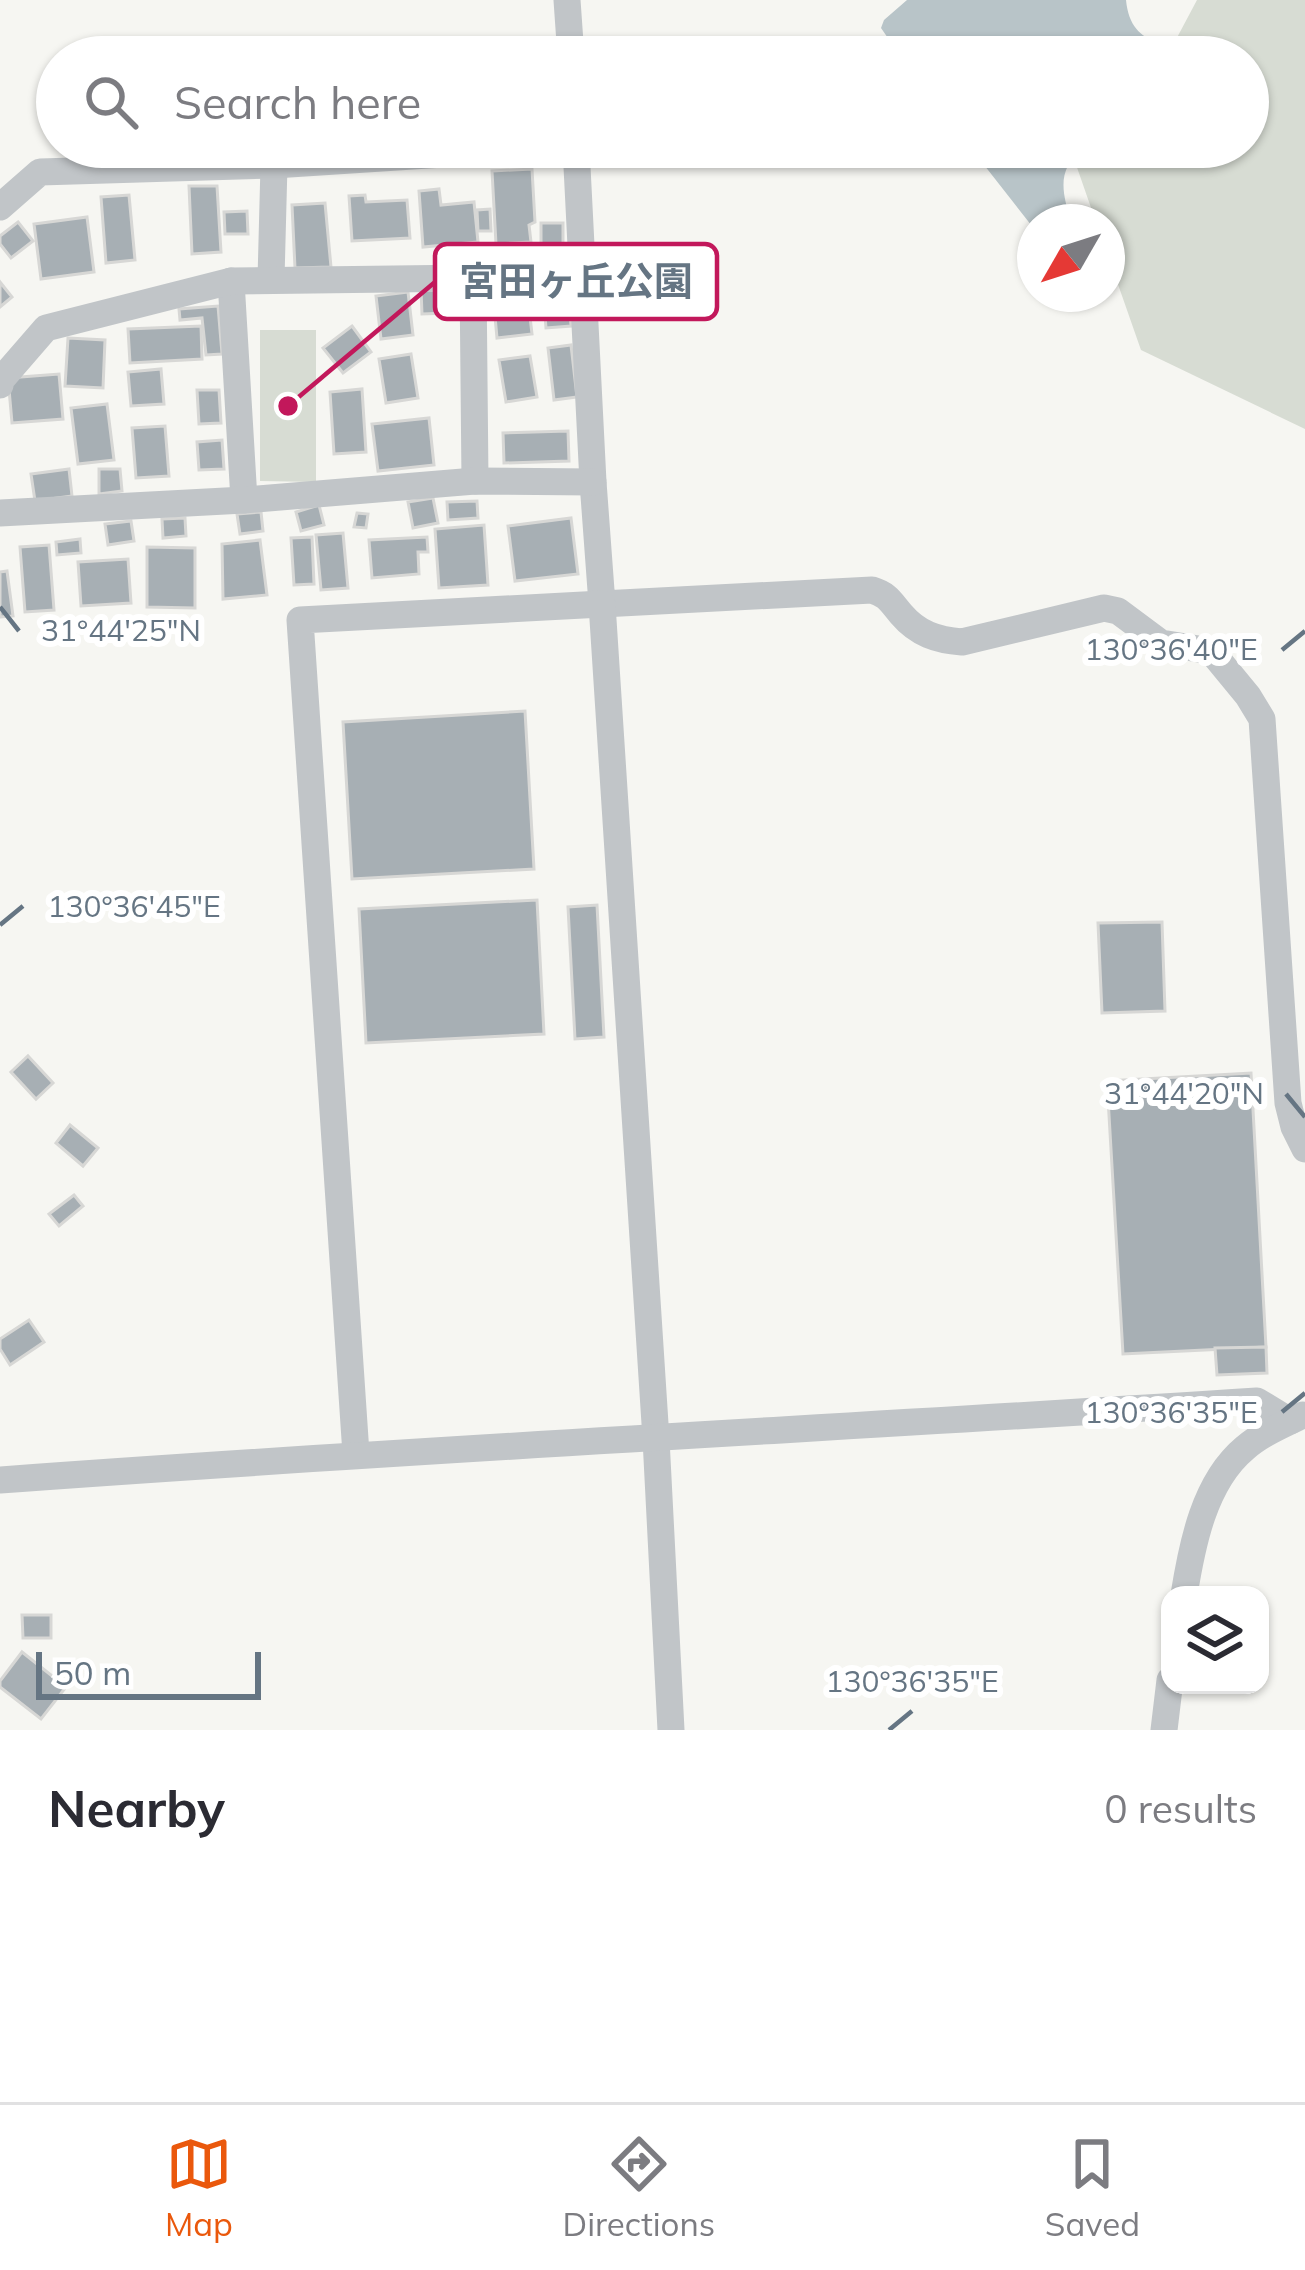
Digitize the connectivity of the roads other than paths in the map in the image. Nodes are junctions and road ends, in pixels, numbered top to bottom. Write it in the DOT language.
graph roads {
  1 [pos="567,0"];
  2 [pos="570,36"];
  3 [pos="174,168"];
  4 [pos="274,168"];
  5 [pos="577,168"];
  6 [pos="0,207"];
  7 [pos="584,268"];
  8 [pos="472,278"];
  9 [pos="271,279"];
  10 [pos="231,280"];
  11 [pos="0,386"];
  12 [pos="475,482"];
  13 [pos="593,482"];
  14 [pos="244,500"];
  15 [pos="0,513"];
  16 [pos="602,604"];
  17 [pos="1305,1149"];
  18 [pos="1298,1418"];
  19 [pos="656,1439"];
  20 [pos="356,1454"];
  21 [pos="0,1480"];
  22 [pos="1186,1586"];
  23 [pos="1168,1694"];
  24 [pos="671,1730"];
  25 [pos="1164,1730"];
  1 -- 2 [label="street"];
  3 -- 6 [label="street"];
  4 -- 9 [label="street"];
  5 -- 7 [label="street"];
  7 -- 8 [label="street"];
  7 -- 13 [label="street"];
  8 -- 9 [label="street"];
  8 -- 12 [label="street"];
  9 -- 10 [label="street"];
  10 -- 11 [label="street"];
  10 -- 14 [label="street"];
  12 -- 13 [label="street"];
  12 -- 14 [label="street"];
  13 -- 16 [label="street"];
  14 -- 15 [label="street"];
  16 -- 17 [label="street"];
  16 -- 19 [label="street"];
  16 -- 20 [label="street"];
  18 -- 19 [label="street"];
  18 -- 22 [label="street"];
  19 -- 20 [label="street"];
  19 -- 24 [label="street"];
  20 -- 21 [label="street"];
  23 -- 25 [label="street"];
}
